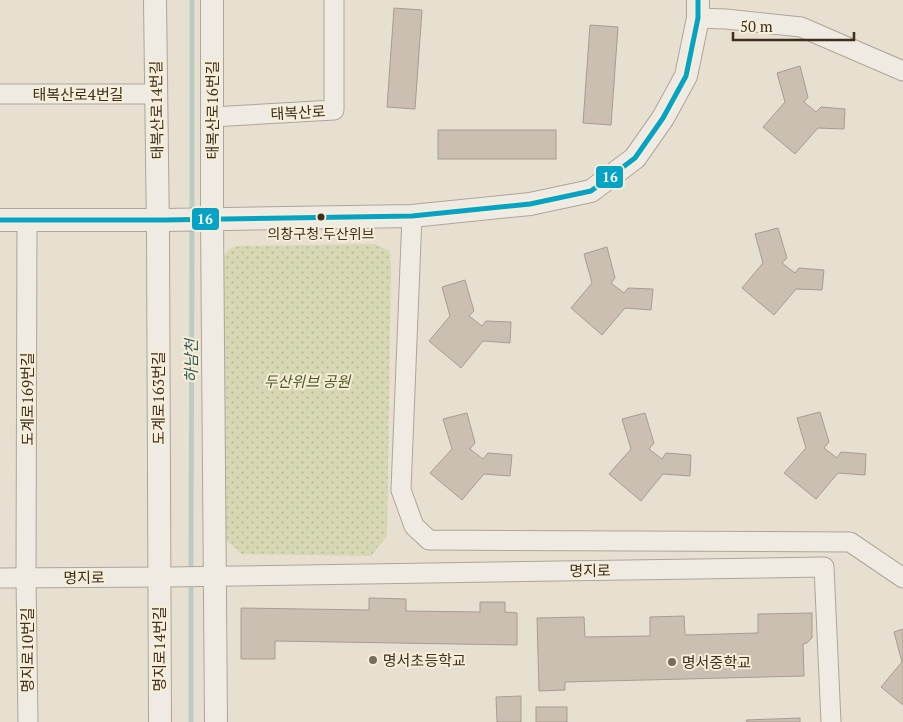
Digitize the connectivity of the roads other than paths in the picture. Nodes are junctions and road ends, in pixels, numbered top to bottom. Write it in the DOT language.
graph roads {
  1 [pos="155,0"];
  2 [pos="212,0"];
  3 [pos="334,0"];
  4 [pos="698,9"];
  5 [pos="903,71"];
  6 [pos="0,94"];
  7 [pos="156,94"];
  8 [pos="212,117"];
  9 [pos="412,216"];
  10 [pos="208,219"];
  11 [pos="0,220"];
  12 [pos="27,220"];
  13 [pos="161,220"];
  14 [pos="208,576"];
  15 [pos="164,577"];
  16 [pos="0,578"];
  17 [pos="26,578"];
  18 [pos="903,578"];
  19 [pos="28,722"];
  20 [pos="160,722"];
  21 [pos="216,722"];
  22 [pos="831,722"];
  1 -- 7 [label="street, 태복산로14번길"];
  2 -- 8 [label="street, 태복산로16번길"];
  3 -- 8 [label="street, 태복산로"];
  4 -- 5 [label="street"];
  4 -- 9 [label="street"];
  6 -- 7 [label="street, 태복산로4번길"];
  7 -- 13 [label="street, 태복산로14번길"];
  8 -- 10 [label="street, 태복산로16번길"];
  9 -- 10 [label="street"];
  9 -- 18 [label="street"];
  10 -- 13 [label="street"];
  10 -- 14 [label="street, 태복산로16번길"];
  11 -- 12 [label="street"];
  12 -- 13 [label="street"];
  12 -- 17 [label="street, 도계로169번길"];
  13 -- 15 [label="street, 도계로163번길"];
  14 -- 15 [label="street, 명지로"];
  14 -- 21 [label="street, 태복산로16번길"];
  14 -- 22 [label="street, 명지로"];
  15 -- 17 [label="street, 명지로"];
  15 -- 20 [label="street, 명지로14번길"];
  16 -- 17 [label="street, 명지로"];
  17 -- 19 [label="street, 명지로10번길"];
}
